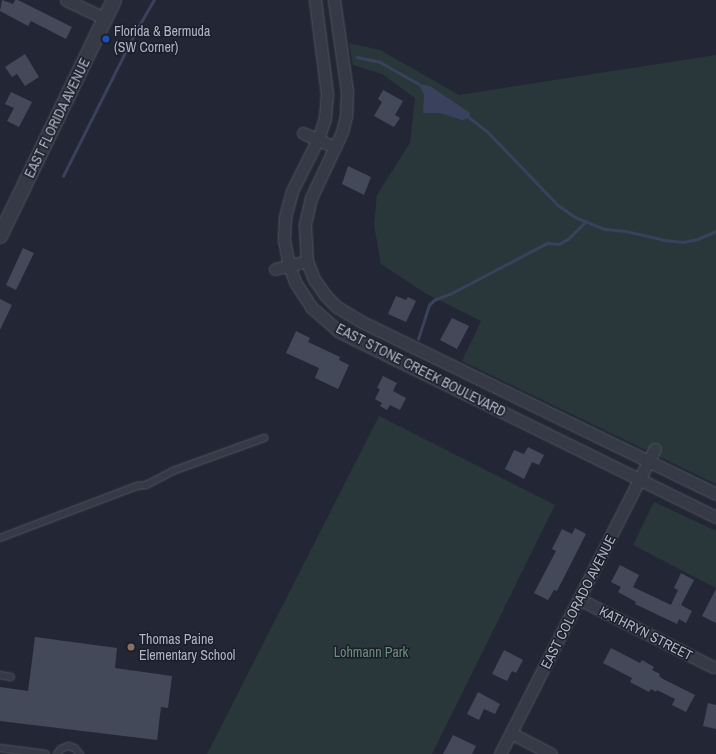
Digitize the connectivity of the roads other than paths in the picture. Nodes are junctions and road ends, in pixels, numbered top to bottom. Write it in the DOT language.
graph roads {
  1 [pos="66,0"];
  2 [pos="114,0"];
  3 [pos="315,0"];
  4 [pos="334,0"];
  5 [pos="104,18"];
  6 [pos="303,133"];
  7 [pos="318,140"];
  8 [pos="335,147"];
  9 [pos="1,231"];
  10 [pos="307,261"];
  11 [pos="289,266"];
  12 [pos="275,269"];
  13 [pos="400,340"];
  14 [pos="392,357"];
  15 [pos="264,438"];
  16 [pos="655,449"];
  17 [pos="649,462"];
  18 [pos="640,480"];
  19 [pos="716,494"];
  20 [pos="716,517"];
  21 [pos="0,538"];
  22 [pos="579,599"];
  23 [pos="713,667"];
  24 [pos="0,675"];
  25 [pos="10,677"];
  26 [pos="511,733"];
  27 [pos="0,748"];
  28 [pos="46,754"];
  29 [pos="57,754"];
  30 [pos="80,754"];
  31 [pos="500,754"];
  32 [pos="551,754"];
  1 -- 5 [label="street"];
  2 -- 5 [label="street, EAST FLORIDA AVENUE"];
  3 -- 7 [label="street, EAST STONE CREEK BOULEVARD"];
  4 -- 8 [label="street, EAST STONE CREEK BOULEVARD"];
  5 -- 9 [label="street, EAST FLORIDA AVENUE"];
  6 -- 7 [label="street"];
  7 -- 8 [label="street"];
  7 -- 11 [label="street, EAST STONE CREEK BOULEVARD"];
  8 -- 10 [label="street, EAST STONE CREEK BOULEVARD"];
  10 -- 11 [label="street"];
  10 -- 13 [label="street, EAST STONE CREEK BOULEVARD"];
  11 -- 12 [label="street"];
  11 -- 14 [label="street, EAST STONE CREEK BOULEVARD"];
  13 -- 14 [label="street"];
  13 -- 17 [label="street, EAST STONE CREEK BOULEVARD"];
  14 -- 18 [label="street, EAST STONE CREEK BOULEVARD"];
  15 -- 21 [label="lane"];
  16 -- 17 [label="street, EAST COLORADO AVENUE"];
  17 -- 18 [label="street, EAST COLORADO AVENUE"];
  17 -- 19 [label="street, EAST STONE CREEK BOULEVARD"];
  18 -- 20 [label="street, EAST STONE CREEK BOULEVARD"];
  18 -- 22 [label="street, EAST COLORADO AVENUE"];
  22 -- 23 [label="street, KATHRYN STREET"];
  22 -- 26 [label="street, EAST COLORADO AVENUE"];
  24 -- 25 [label="lane"];
  26 -- 31 [label="street, EAST COLORADO AVENUE"];
  26 -- 32 [label="street"];
  27 -- 28 [label="lane"];
  29 -- 30 [label="lane"];
}
